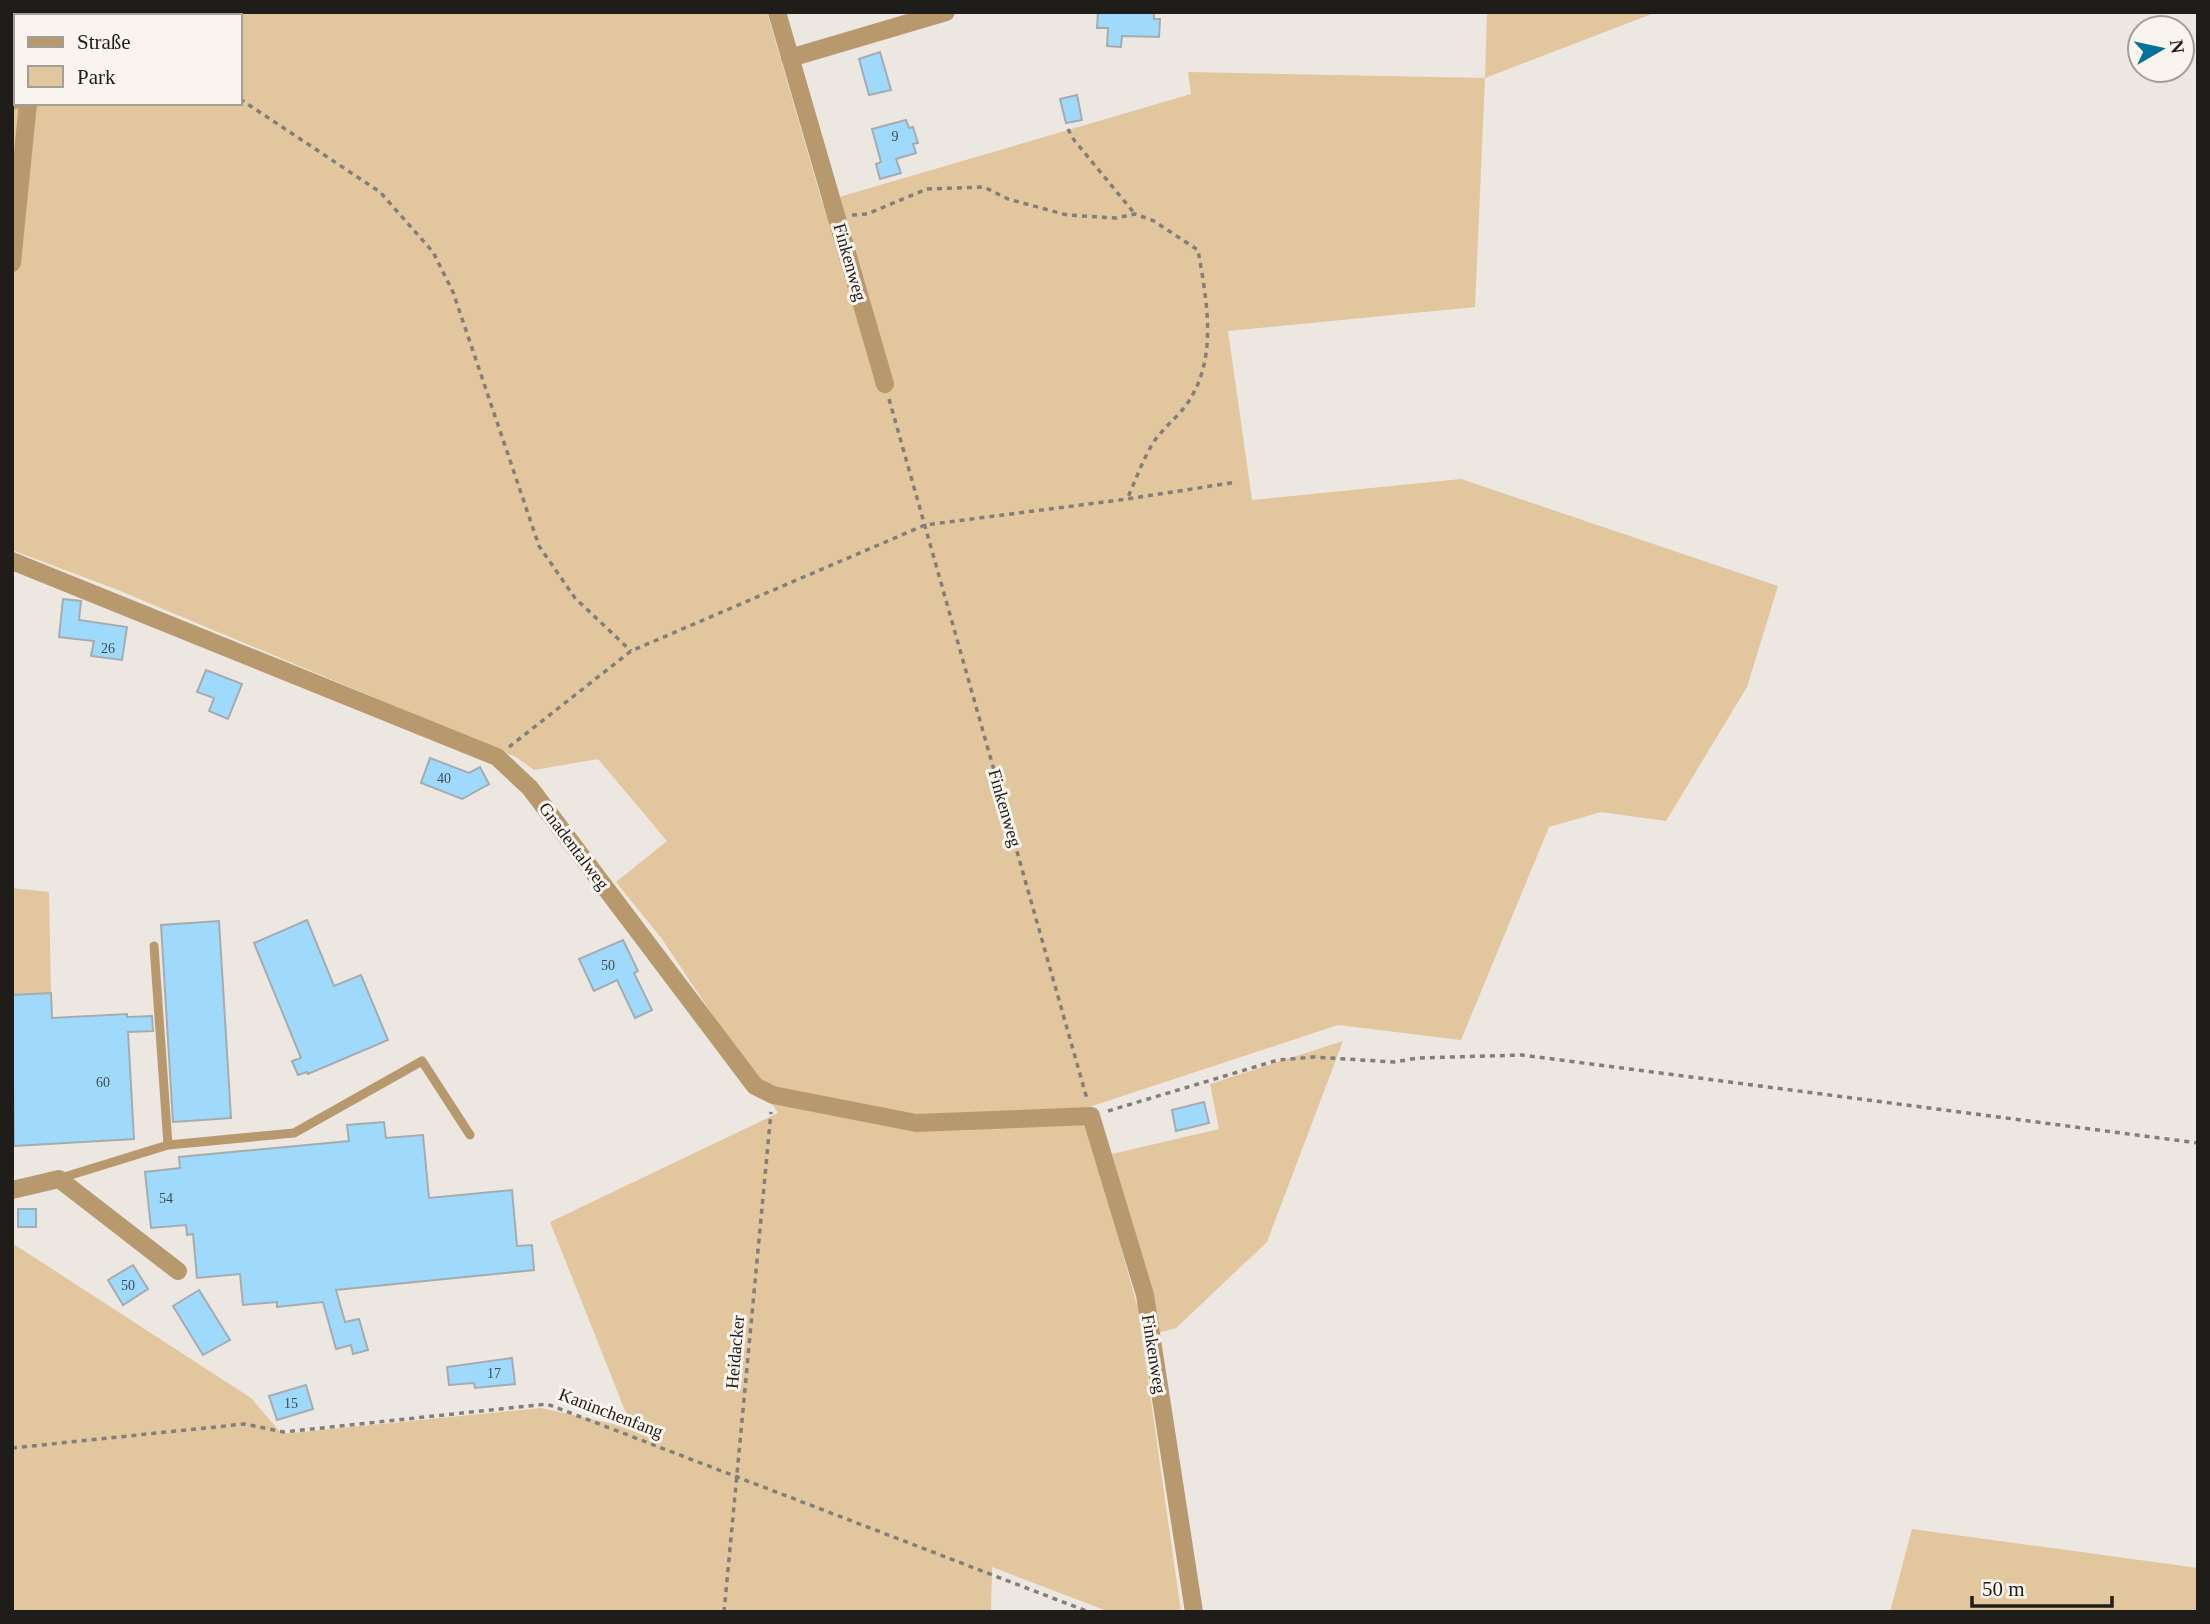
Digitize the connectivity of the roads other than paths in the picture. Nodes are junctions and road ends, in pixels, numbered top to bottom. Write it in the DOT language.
graph roads {
  1 [pos="777,12"];
  2 [pos="946,12"];
  3 [pos="790,58"];
  4 [pos="29,105"];
  5 [pos="12,263"];
  6 [pos="885,384"];
  7 [pos="12,561"];
  8 [pos="154,946"];
  9 [pos="1091,1116"];
  10 [pos="470,1136"];
  11 [pos="168,1144"];
  12 [pos="59,1179"];
  13 [pos="12,1190"];
  14 [pos="178,1271"];
  15 [pos="1194,1612"];
  1 -- 3 [label="street, Finkenweg"];
  2 -- 3 [label="street"];
  3 -- 6 [label="street, Finkenweg"];
  4 -- 5 [label="street"];
  7 -- 9 [label="street, Gnadentalweg"];
  8 -- 11 [label="lane"];
  9 -- 15 [label="street, Finkenweg"];
  10 -- 11 [label="lane"];
  11 -- 12 [label="lane"];
  12 -- 13 [label="street"];
  12 -- 14 [label="street"];
}
